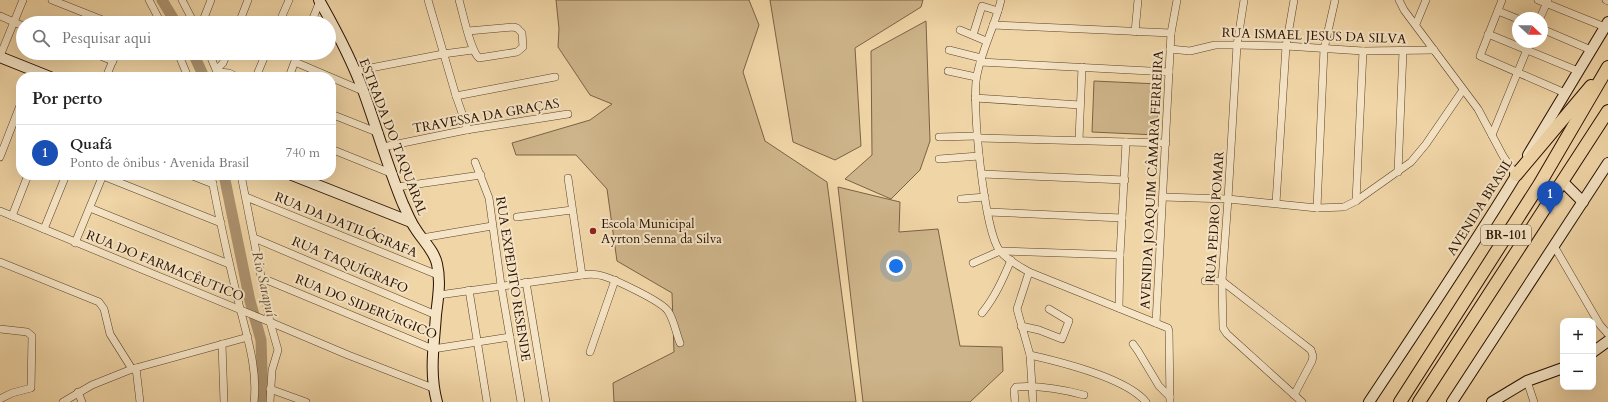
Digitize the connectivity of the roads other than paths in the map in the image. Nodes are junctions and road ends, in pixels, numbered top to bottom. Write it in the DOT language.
graph roads {
  1 [pos="23,0"];
  2 [pos="52,0"];
  3 [pos="182,0"];
  4 [pos="211,0"];
  5 [pos="248,0"];
  6 [pos="289,0"];
  7 [pos="320,0"];
  8 [pos="428,0"];
  9 [pos="460,0"];
  10 [pos="1001,0"];
  11 [pos="1138,0"];
  12 [pos="1177,0"];
  13 [pos="1244,0"];
  14 [pos="1294,0"];
  15 [pos="1335,0"];
  16 [pos="1399,0"];
  17 [pos="1426,0"];
  18 [pos="1502,0"];
  19 [pos="1538,0"];
  20 [pos="148,1"];
  21 [pos="1547,2"];
  22 [pos="998,11"];
  23 [pos="1498,11"];
  24 [pos="1543,12"];
  25 [pos="0,16"];
  26 [pos="16,16"];
  27 [pos="92,16"];
  28 [pos="157,16"];
  29 [pos="190,16"];
  30 [pos="205,16"];
  31 [pos="242,16"];
  32 [pos="282,16"];
  33 [pos="314,16"];
  34 [pos="328,16"];
  35 [pos="16,17"];
  36 [pos="1512,17"];
  37 [pos="14,22"];
  38 [pos="1416,24"];
  39 [pos="993,25"];
  40 [pos="1606,25"];
  41 [pos="960,30"];
  42 [pos="336,31"];
  43 [pos="468,31"];
  44 [pos="1135,32"];
  45 [pos="1548,32"];
  46 [pos="1171,33"];
  47 [pos="1488,34"];
  48 [pos="973,35"];
  49 [pos="986,41"];
  50 [pos="1237,45"];
  51 [pos="1286,46"];
  52 [pos="1170,49"];
  53 [pos="1324,49"];
  54 [pos="473,50"];
  55 [pos="949,50"];
  56 [pos="1434,50"];
  57 [pos="1527,50"];
  58 [pos="1591,50"];
  59 [pos="1363,51"];
  60 [pos="1403,51"];
  61 [pos="443,54"];
  62 [pos="0,56"];
  63 [pos="181,60"];
  64 [pos="212,60"];
  65 [pos="224,60"];
  66 [pos="263,60"];
  67 [pos="981,60"];
  68 [pos="113,61"];
  69 [pos="295,62"];
  70 [pos="1608,66"];
  71 [pos="1082,67"];
  72 [pos="948,70"];
  73 [pos="355,71"];
  74 [pos="1578,71"];
  75 [pos="28,72"];
  76 [pos="108,72"];
  77 [pos="186,72"];
  78 [pos="218,72"];
  79 [pos="258,72"];
  80 [pos="291,72"];
  81 [pos="318,72"];
  82 [pos="1169,72"];
  83 [pos="1518,73"];
  84 [pos="555,77"];
  85 [pos="976,77"];
  86 [pos="336,79"];
  87 [pos="1463,90"];
  88 [pos="363,91"];
  89 [pos="1564,93"];
  90 [pos="456,96"];
  91 [pos="975,98"];
  92 [pos="1080,105"];
  93 [pos="1608,112"];
  94 [pos="568,114"];
  95 [pos="16,116"];
  96 [pos="336,116"];
  97 [pos="468,130"];
  98 [pos="379,133"];
  99 [pos="1492,135"];
  100 [pos="939,137"];
  101 [pos="977,137"];
  102 [pos="1078,140"];
  103 [pos="1126,142"];
  104 [pos="1166,143"];
  105 [pos="383,147"];
  106 [pos="336,151"];
  107 [pos="980,156"];
  108 [pos="0,157"];
  109 [pos="939,159"];
  110 [pos="476,162"];
  111 [pos="1608,163"];
  112 [pos="1398,172"];
  113 [pos="392,174"];
  114 [pos="982,174"];
  115 [pos="1516,174"];
  116 [pos="481,175"];
  117 [pos="568,178"];
  118 [pos="26,180"];
  119 [pos="64,180"];
  120 [pos="101,180"];
  121 [pos="113,180"];
  122 [pos="203,180"];
  123 [pos="212,180"];
  124 [pos="242,180"];
  125 [pos="305,180"];
  126 [pos="1125,180"];
  127 [pos="1563,182"];
  128 [pos="213,184"];
  129 [pos="397,187"];
  130 [pos="246,197"];
  131 [pos="985,197"];
  132 [pos="1163,198"];
  133 [pos="961,199"];
  134 [pos="1228,199"];
  135 [pos="1356,201"];
  136 [pos="1583,202"];
  137 [pos="1276,203"];
  138 [pos="90,208"];
  139 [pos="1317,208"];
  140 [pos="572,210"];
  141 [pos="0,211"];
  142 [pos="988,212"];
  143 [pos="12,216"];
  144 [pos="517,217"];
  145 [pos="1122,218"];
  146 [pos="411,222"];
  147 [pos="221,224"];
  148 [pos="492,226"];
  149 [pos="44,229"];
  150 [pos="254,238"];
  151 [pos="422,238"];
  152 [pos="75,243"];
  153 [pos="1554,246"];
  154 [pos="1000,251"];
  155 [pos="1120,255"];
  156 [pos="1011,260"];
  157 [pos="0,262"];
  158 [pos="973,263"];
  159 [pos="230,264"];
  160 [pos="1029,272"];
  161 [pos="438,275"];
  162 [pos="582,275"];
  163 [pos="262,278"];
  164 [pos="615,280"];
  165 [pos="1205,281"];
  166 [pos="1222,281"];
  167 [pos="526,282"];
  168 [pos="501,285"];
  169 [pos="469,290"];
  170 [pos="439,294"];
  171 [pos="1119,308"];
  172 [pos="1049,309"];
  173 [pos="240,310"];
  174 [pos="982,313"];
  175 [pos="436,315"];
  176 [pos="267,321"];
  177 [pos="1156,323"];
  178 [pos="1021,326"];
  179 [pos="0,329"];
  180 [pos="1608,334"];
  181 [pos="248,337"];
  182 [pos="510,337"];
  183 [pos="1608,341"];
  184 [pos="477,343"];
  185 [pos="680,343"];
  186 [pos="222,344"];
  187 [pos="1133,344"];
  188 [pos="432,349"];
  189 [pos="1596,350"];
  190 [pos="590,352"];
  191 [pos="1030,355"];
  192 [pos="134,368"];
  193 [pos="1560,369"];
  194 [pos="1527,380"];
  195 [pos="1033,386"];
  196 [pos="433,388"];
  197 [pos="270,389"];
  198 [pos="78,392"];
  199 [pos="1084,395"];
  200 [pos="1294,395"];
  201 [pos="0,399"];
  202 [pos="1170,399"];
  203 [pos="63,402"];
  204 [pos="82,402"];
  205 [pos="140,402"];
  206 [pos="224,402"];
  207 [pos="254,402"];
  208 [pos="270,402"];
  209 [pos="302,402"];
  210 [pos="437,402"];
  211 [pos="487,402"];
  212 [pos="521,402"];
  213 [pos="546,402"];
  214 [pos="1015,402"];
  215 [pos="1036,402"];
  216 [pos="1146,402"];
  217 [pos="1302,402"];
  218 [pos="1369,402"];
  219 [pos="1400,402"];
  220 [pos="1419,402"];
  221 [pos="1452,402"];
  222 [pos="1492,402"];
  223 [pos="1534,402"];
  1 -- 26 [label="street"];
  2 -- 27 [label="street"];
  3 -- 29 [label="street"];
  4 -- 30 [label="street"];
  5 -- 31 [label="street"];
  6 -- 32 [label="street"];
  7 -- 33 [label="street"];
  7 -- 34 [label="street, ESTRADA DO TAQUARAL"];
  8 -- 61 [label="street"];
  9 -- 43 [label="street"];
  10 -- 22 [label="street"];
  11 -- 44 [label="street"];
  12 -- 46 [label="street, AVENIDA JOAQUIM CÂMARA FERREIRA"];
  13 -- 50 [label="street, RUA PEDRO POMAR"];
  14 -- 51 [label="street"];
  15 -- 53 [label="street"];
  16 -- 38 [label="street"];
  17 -- 38 [label="street"];
  18 -- 23 [label="street"];
  19 -- 21 [label="street"];
  20 -- 28 [label="street"];
  21 -- 24 [label="street"];
  21 -- 40 [label="street"];
  22 -- 39 [label="street"];
  22 -- 48 [label="street"];
  23 -- 36 [label="street"];
  23 -- 47 [label="street"];
  25 -- 37 [label="street"];
  35 -- 37 [label="street"];
  37 -- 62 [label="street"];
  38 -- 56 [label="street"];
  39 -- 44 [label="street"];
  39 -- 49 [label="street"];
  40 -- 58 [label="street, AVENIDA BRASIL"];
  41 -- 48 [label="street"];
  42 -- 73 [label="street, ESTRADA DO TAQUARAL"];
  43 -- 54 [label="street"];
  43 -- 54 [label="street"];
  44 -- 46 [label="street"];
  45 -- 58 [label="street"];
  46 -- 52 [label="street, AVENIDA JOAQUIM CÂMARA FERREIRA"];
  47 -- 57 [label="street"];
  47 -- 83 [label="street"];
  48 -- 49 [label="street"];
  49 -- 67 [label="street"];
  50 -- 51 [label="street, RUA ISMAEL JESUS DA SILVA"];
  50 -- 52 [label="street, RUA ISMAEL JESUS DA SILVA"];
  50 -- 134 [label="street, RUA PEDRO POMAR"];
  51 -- 53 [label="street, RUA ISMAEL JESUS DA SILVA"];
  51 -- 137 [label="street"];
  52 -- 82 [label="street, AVENIDA JOAQUIM CÂMARA FERREIRA"];
  53 -- 59 [label="street, RUA ISMAEL JESUS DA SILVA"];
  53 -- 139 [label="street"];
  54 -- 61 [label="street"];
  55 -- 67 [label="street"];
  56 -- 60 [label="street, RUA ISMAEL JESUS DA SILVA"];
  56 -- 87 [label="street"];
  57 -- 74 [label="street"];
  57 -- 83 [label="street"];
  58 -- 74 [label="street, AVENIDA BRASIL"];
  59 -- 60 [label="street, RUA ISMAEL JESUS DA SILVA"];
  59 -- 135 [label="street"];
  60 -- 112 [label="street"];
  61 -- 73 [label="street"];
  61 -- 90 [label="street"];
  62 -- 75 [label="street"];
  63 -- 77 [label="street"];
  64 -- 78 [label="street"];
  65 -- 78 [label="street"];
  66 -- 79 [label="street"];
  67 -- 71 [label="street"];
  67 -- 85 [label="street"];
  68 -- 76 [label="street"];
  69 -- 80 [label="street"];
  69 -- 81 [label="street"];
  70 -- 115 [label="highway"];
  70 -- 219 [label="highway, BR-101"];
  71 -- 82 [label="street"];
  71 -- 92 [label="street"];
  72 -- 85 [label="street"];
  73 -- 88 [label="street, ESTRADA DO TAQUARAL"];
  74 -- 89 [label="street, AVENIDA BRASIL"];
  82 -- 104 [label="street, AVENIDA JOAQUIM CÂMARA FERREIRA"];
  83 -- 89 [label="street"];
  83 -- 99 [label="street"];
  84 -- 90 [label="street"];
  85 -- 91 [label="street"];
  86 -- 88 [label="street"];
  87 -- 99 [label="street"];
  87 -- 112 [label="street"];
  88 -- 98 [label="street, ESTRADA DO TAQUARAL"];
  89 -- 115 [label="street, AVENIDA BRASIL"];
  90 -- 97 [label="street"];
  91 -- 92 [label="street"];
  91 -- 101 [label="street"];
  92 -- 102 [label="street"];
  93 -- 127 [label="highway, BR-101"];
  94 -- 97 [label="street, TRAVESSA DA GRAÇAS"];
  95 -- 108 [label="street"];
  96 -- 98 [label="street"];
  97 -- 105 [label="street, TRAVESSA DA GRAÇAS"];
  98 -- 105 [label="street, ESTRADA DO TAQUARAL"];
  99 -- 115 [label="street"];
  100 -- 101 [label="street"];
  101 -- 102 [label="street"];
  101 -- 107 [label="street"];
  102 -- 103 [label="street"];
  103 -- 104 [label="street"];
  103 -- 126 [label="street"];
  104 -- 132 [label="street, AVENIDA JOAQUIM CÂMARA FERREIRA"];
  105 -- 113 [label="street, ESTRADA DO TAQUARAL"];
  106 -- 113 [label="street"];
  107 -- 109 [label="street"];
  107 -- 114 [label="street"];
  110 -- 116 [label="street, RUA EXPEDITO RESENDE"];
  111 -- 136 [label="street"];
  112 -- 135 [label="street"];
  113 -- 129 [label="street, ESTRADA DO TAQUARAL"];
  114 -- 126 [label="street"];
  114 -- 131 [label="street"];
  115 -- 218 [label="street, AVENIDA BRASIL"];
  116 -- 129 [label="street"];
  116 -- 148 [label="street, RUA EXPEDITO RESENDE"];
  117 -- 140 [label="street"];
  118 -- 143 [label="street"];
  119 -- 149 [label="street"];
  120 -- 138 [label="street"];
  121 -- 147 [label="street"];
  122 -- 128 [label="street"];
  123 -- 128 [label="street"];
  124 -- 130 [label="street"];
  125 -- 146 [label="street"];
  126 -- 145 [label="street"];
  127 -- 136 [label="street"];
  127 -- 220 [label="highway, BR-101"];
  128 -- 147 [label="street"];
  129 -- 146 [label="street, ESTRADA DO TAQUARAL"];
  130 -- 150 [label="street"];
  130 -- 161 [label="street, RUA DA DATILÓGRAFA"];
  131 -- 133 [label="street"];
  131 -- 142 [label="street"];
  132 -- 134 [label="street"];
  132 -- 177 [label="street, AVENIDA JOAQUIM CÂMARA FERREIRA"];
  134 -- 137 [label="street"];
  134 -- 166 [label="street, RUA PEDRO POMAR"];
  135 -- 139 [label="street"];
  136 -- 153 [label="street"];
  137 -- 139 [label="street"];
  138 -- 152 [label="street"];
  138 -- 159 [label="street"];
  140 -- 144 [label="street"];
  140 -- 162 [label="street"];
  141 -- 143 [label="street, RUA DO FARMACÊUTICO"];
  142 -- 145 [label="street"];
  142 -- 154 [label="street"];
  143 -- 149 [label="street, RUA DO FARMACÊUTICO"];
  145 -- 155 [label="street"];
  146 -- 151 [label="street, ESTRADA DO TAQUARAL"];
  147 -- 159 [label="street"];
  148 -- 151 [label="street"];
  148 -- 168 [label="street, RUA EXPEDITO RESENDE"];
  149 -- 152 [label="street, RUA DO FARMACÊUTICO"];
  150 -- 163 [label="street"];
  150 -- 175 [label="street, RUA TAQUÍGRAFO"];
  151 -- 161 [label="street, ESTRADA DO TAQUARAL"];
  152 -- 173 [label="street, RUA DO FARMACÊUTICO"];
  153 -- 180 [label="street"];
  153 -- 221 [label="street"];
  154 -- 155 [label="street"];
  154 -- 156 [label="street"];
  154 -- 158 [label="street"];
  155 -- 171 [label="street"];
  156 -- 160 [label="street"];
  156 -- 174 [label="street"];
  157 -- 192 [label="street"];
  159 -- 173 [label="street"];
  160 -- 171 [label="street"];
  160 -- 178 [label="street"];
  161 -- 170 [label="street, ESTRADA DO TAQUARAL"];
  162 -- 164 [label="street"];
  162 -- 167 [label="street"];
  163 -- 176 [label="street"];
  163 -- 188 [label="street, RUA DO SIDERÚRGICO"];
  164 -- 185 [label="street"];
  164 -- 190 [label="street"];
  165 -- 166 [label="street"];
  166 -- 200 [label="street, RUA PEDRO POMAR"];
  166 -- 200 [label="street"];
  167 -- 168 [label="street"];
  167 -- 213 [label="street"];
  168 -- 169 [label="street"];
  168 -- 182 [label="street, RUA EXPEDITO RESENDE"];
  169 -- 170 [label="street"];
  169 -- 184 [label="street"];
  170 -- 175 [label="street, ESTRADA DO TAQUARAL"];
  171 -- 177 [label="street"];
  172 -- 178 [label="street"];
  173 -- 176 [label="street, RUA DO FARMACÊUTICO"];
  173 -- 181 [label="street"];
  175 -- 188 [label="street, ESTRADA DO TAQUARAL"];
  176 -- 196 [label="street, RUA DO FARMACÊUTICO"];
  176 -- 197 [label="street"];
  177 -- 202 [label="street, AVENIDA JOAQUIM CÂMARA FERREIRA"];
  178 -- 191 [label="street"];
  179 -- 201 [label="street"];
  181 -- 186 [label="street"];
  181 -- 207 [label="street"];
  182 -- 184 [label="street, RUA DO SIDERÚRGICO"];
  182 -- 212 [label="street, RUA EXPEDITO RESENDE"];
  183 -- 189 [label="street"];
  184 -- 188 [label="street, RUA DO SIDERÚRGICO"];
  184 -- 211 [label="street"];
  186 -- 192 [label="street"];
  186 -- 206 [label="street"];
  187 -- 202 [label="street"];
  188 -- 196 [label="street, ESTRADA DO TAQUARAL"];
  191 -- 195 [label="street"];
  191 -- 216 [label="street"];
  192 -- 198 [label="street"];
  192 -- 205 [label="street"];
  193 -- 194 [label="street"];
  194 -- 222 [label="street"];
  194 -- 223 [label="street"];
  195 -- 199 [label="street"];
  195 -- 214 [label="street"];
  195 -- 215 [label="street"];
  196 -- 210 [label="street, ESTRADA DO TAQUARAL"];
  197 -- 208 [label="street"];
  197 -- 209 [label="street"];
  198 -- 203 [label="street"];
  198 -- 204 [label="street"];
  200 -- 217 [label="street, RUA PEDRO POMAR"];
}
